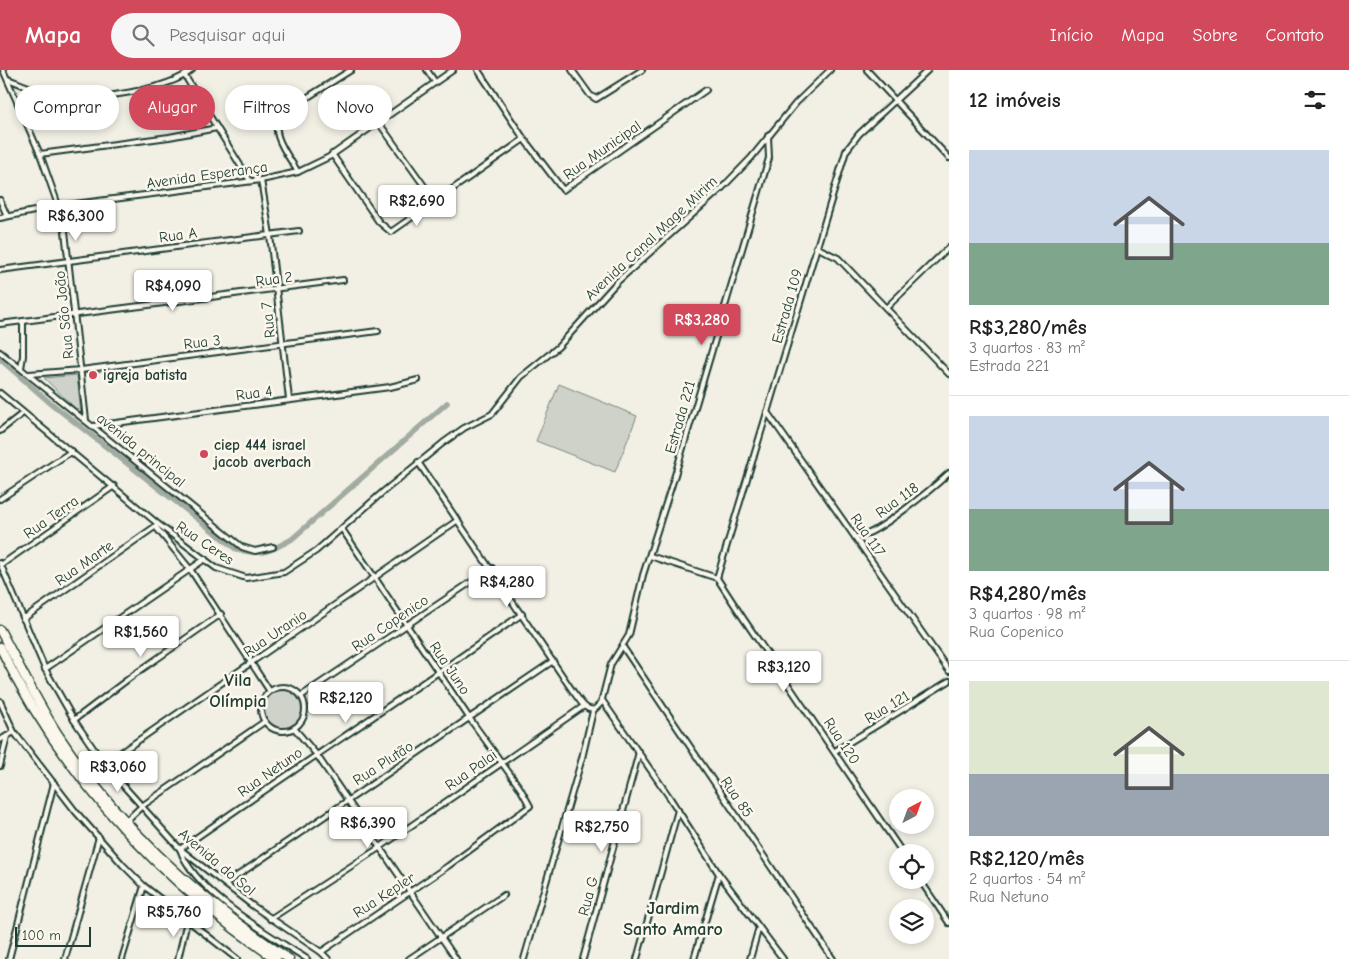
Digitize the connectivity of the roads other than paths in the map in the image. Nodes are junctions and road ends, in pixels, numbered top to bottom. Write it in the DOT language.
graph roads {
  1 [pos="3,70"];
  2 [pos="192,70"];
  3 [pos="351,70"];
  4 [pos="427,70"];
  5 [pos="453,70"];
  6 [pos="478,70"];
  7 [pos="572,70"];
  8 [pos="642,70"];
  9 [pos="830,70"];
  10 [pos="867,70"];
  11 [pos="928,70"];
  12 [pos="185,76"];
  13 [pos="8,79"];
  14 [pos="435,82"];
  15 [pos="706,90"];
  16 [pos="896,101"];
  17 [pos="392,113"];
  18 [pos="217,128"];
  19 [pos="368,130"];
  20 [pos="384,130"];
  21 [pos="768,136"];
  22 [pos="524,139"];
  23 [pos="40,154"];
  24 [pos="332,154"];
  25 [pos="948,156"];
  26 [pos="298,172"];
  27 [pos="260,180"];
  28 [pos="250,181"];
  29 [pos="0,200"];
  30 [pos="435,201"];
  31 [pos="59,206"];
  32 [pos="7,216"];
  33 [pos="0,218"];
  34 [pos="299,231"];
  35 [pos="270,235"];
  36 [pos="816,247"];
  37 [pos="949,247"];
  38 [pos="69,261"];
  39 [pos="0,270"];
  40 [pos="343,280"];
  41 [pos="276,289"];
  42 [pos="886,308"];
  43 [pos="73,314"];
  44 [pos="24,321"];
  45 [pos="0,324"];
  46 [pos="378,331"];
  47 [pos="282,345"];
  48 [pos="0,352"];
  49 [pos="20,368"];
  50 [pos="81,370"];
  51 [pos="29,374"];
  52 [pos="949,374"];
  53 [pos="418,380"];
  54 [pos="0,393"];
  55 [pos="289,399"];
  56 [pos="24,412"];
  57 [pos="767,412"];
  58 [pos="484,419"];
  59 [pos="86,420"];
  60 [pos="93,426"];
  61 [pos="0,431"];
  62 [pos="72,451"];
  63 [pos="418,462"];
  64 [pos="949,474"];
  65 [pos="114,486"];
  66 [pos="0,499"];
  67 [pos="458,520"];
  68 [pos="157,525"];
  69 [pos="342,529"];
  70 [pos="855,537"];
  71 [pos="273,547"];
  72 [pos="650,556"];
  73 [pos="205,559"];
  74 [pos="0,564"];
  75 [pos="492,568"];
  76 [pos="190,569"];
  77 [pos="375,577"];
  78 [pos="717,578"];
  79 [pos="221,614"];
  80 [pos="522,614"];
  81 [pos="23,619"];
  82 [pos="406,624"];
  83 [pos="0,630"];
  84 [pos="0,647"];
  85 [pos="622,647"];
  86 [pos="554,661"];
  87 [pos="252,662"];
  88 [pos="45,669"];
  89 [pos="949,671"];
  90 [pos="439,673"];
  91 [pos="949,681"];
  92 [pos="269,690"];
  93 [pos="301,696"];
  94 [pos="602,700"];
  95 [pos="0,701"];
  96 [pos="584,706"];
  97 [pos="594,711"];
  98 [pos="74,720"];
  99 [pos="470,720"];
  100 [pos="264,722"];
  101 [pos="294,728"];
  102 [pos="14,732"];
  103 [pos="7,736"];
  104 [pos="0,740"];
  105 [pos="835,751"];
  106 [pos="639,752"];
  107 [pos="316,754"];
  108 [pos="501,762"];
  109 [pos="104,764"];
  110 [pos="0,766"];
  111 [pos="54,783"];
  112 [pos="348,800"];
  113 [pos="142,806"];
  114 [pos="678,810"];
  115 [pos="517,817"];
  116 [pos="126,821"];
  117 [pos="99,837"];
  118 [pos="897,844"];
  119 [pos="180,848"];
  120 [pos="379,848"];
  121 [pos="719,874"];
  122 [pos="225,884"];
  123 [pos="144,886"];
  124 [pos="926,889"];
  125 [pos="409,893"];
  126 [pos="504,896"];
  127 [pos="270,919"];
  128 [pos="187,921"];
  129 [pos="949,923"];
  130 [pos="759,927"];
  131 [pos="440,937"];
  132 [pos="321,952"];
  133 [pos="9,959"];
  134 [pos="65,959"];
  135 [pos="122,959"];
  136 [pos="178,959"];
  137 [pos="237,959"];
  138 [pos="276,959"];
  139 [pos="289,959"];
  140 [pos="307,959"];
  141 [pos="328,959"];
  142 [pos="409,959"];
  143 [pos="456,959"];
  144 [pos="524,959"];
  145 [pos="583,959"];
  146 [pos="637,959"];
  147 [pos="694,959"];
  148 [pos="750,959"];
  149 [pos="783,959"];
  150 [pos="833,959"];
  1 -- 13 [label="street, Rua São João"];
  2 -- 12 [label="street"];
  3 -- 26 [label="street"];
  4 -- 14 [label="street"];
  5 -- 14 [label="street"];
  6 -- 22 [label="street, Rua Municipal"];
  7 -- 8 [label="street"];
  9 -- 21 [label="street, Avenida Canal Mage Mirim"];
  10 -- 16 [label="street"];
  11 -- 16 [label="street, Estrada 109"];
  12 -- 13 [label="street"];
  12 -- 18 [label="street"];
  13 -- 23 [label="street, Rua São João"];
  14 -- 17 [label="street"];
  15 -- 22 [label="street, Rua Municipal"];
  16 -- 25 [label="street"];
  16 -- 36 [label="street, Estrada 109"];
  18 -- 23 [label="street"];
  18 -- 28 [label="street"];
  19 -- 24 [label="street"];
  20 -- 30 [label="street"];
  21 -- 58 [label="street, Avenida Canal Mage Mirim"];
  21 -- 72 [label="street, Estrada 221"];
  22 -- 30 [label="street"];
  23 -- 31 [label="street, Rua São João"];
  24 -- 26 [label="street"];
  24 -- 30 [label="street"];
  26 -- 27 [label="street, Avenida Esperança"];
  27 -- 28 [label="street, Avenida Esperança"];
  27 -- 35 [label="street, Rua 7"];
  28 -- 31 [label="street, Avenida Esperança"];
  29 -- 32 [label="street"];
  31 -- 32 [label="street, Avenida Esperança"];
  31 -- 38 [label="street, Rua São João"];
  32 -- 33 [label="street, Avenida Esperança"];
  34 -- 35 [label="street, Rua A"];
  35 -- 38 [label="street, Rua A"];
  35 -- 41 [label="street, Rua 7"];
  36 -- 42 [label="street"];
  36 -- 57 [label="street, Estrada 109"];
  37 -- 42 [label="street"];
  38 -- 39 [label="street, Rua A"];
  38 -- 43 [label="street, Rua São João"];
  40 -- 41 [label="street, Rua 2"];
  41 -- 43 [label="street, Rua 2"];
  41 -- 47 [label="street, Rua 7"];
  42 -- 52 [label="street"];
  43 -- 44 [label="street, Rua 2"];
  43 -- 50 [label="street, Rua São João"];
  44 -- 45 [label="street, Rua 2"];
  44 -- 49 [label="street"];
  46 -- 47 [label="street, Rua 3"];
  47 -- 50 [label="street, Rua 3"];
  47 -- 55 [label="street, Rua 7"];
  48 -- 49 [label="street, avenida principal"];
  49 -- 51 [label="street, avenida principal"];
  50 -- 51 [label="street, Rua 3"];
  50 -- 59 [label="street, Rua São João"];
  51 -- 59 [label="street, avenida principal"];
  53 -- 55 [label="street, Rua 4"];
  54 -- 56 [label="street, Rua Ceres"];
  55 -- 60 [label="street, Rua 4"];
  56 -- 61 [label="street"];
  56 -- 62 [label="street, Rua Ceres"];
  57 -- 70 [label="street, Rua 117"];
  57 -- 78 [label="street, Estrada 109"];
  58 -- 63 [label="street, Rua Ceres"];
  59 -- 60 [label="street, avenida principal"];
  60 -- 71 [label="street, avenida principal"];
  62 -- 65 [label="street, Rua Ceres"];
  62 -- 66 [label="street"];
  63 -- 67 [label="street"];
  63 -- 69 [label="street, Rua Ceres"];
  64 -- 70 [label="street, Rua 118"];
  65 -- 68 [label="street, Rua Ceres"];
  65 -- 74 [label="street, Rua Terra"];
  67 -- 75 [label="street"];
  67 -- 77 [label="street, Rua Uranio"];
  68 -- 73 [label="street, Rua Ceres"];
  68 -- 76 [label="street"];
  68 -- 81 [label="street, Rua Marte"];
  69 -- 73 [label="street, Rua Ceres"];
  69 -- 77 [label="street, Rua Juno"];
  70 -- 89 [label="street, Rua 117"];
  72 -- 78 [label="street"];
  72 -- 85 [label="street, Estrada 221"];
  73 -- 76 [label="street"];
  74 -- 81 [label="street, Avenida do Sol"];
  75 -- 80 [label="street"];
  75 -- 82 [label="street, Rua Copenico"];
  76 -- 79 [label="street"];
  76 -- 88 [label="street"];
  77 -- 82 [label="street, Rua Juno"];
  77 -- 87 [label="street, Rua Uranio"];
  78 -- 105 [label="street, Rua 120"];
  79 -- 87 [label="street"];
  79 -- 98 [label="street"];
  80 -- 86 [label="street"];
  80 -- 90 [label="street, Rua Netuno"];
  81 -- 88 [label="street, Avenida do Sol"];
  82 -- 90 [label="street, Rua Juno"];
  82 -- 93 [label="street, Rua Copenico"];
  83 -- 116 [label="highway"];
  84 -- 138 [label="highway"];
  85 -- 94 [label="street, Estrada 221"];
  85 -- 150 [label="street, Rua 85"];
  86 -- 96 [label="street"];
  86 -- 99 [label="street, Rua Plutão"];
  87 -- 92 [label="street"];
  87 -- 109 [label="street, Rua Uranio"];
  88 -- 98 [label="street, Avenida do Sol"];
  90 -- 99 [label="street, Rua Juno"];
  90 -- 107 [label="street, Rua Netuno"];
  91 -- 105 [label="street, Rua 121"];
  92 -- 93 [label="street"];
  92 -- 100 [label="street"];
  93 -- 101 [label="street"];
  94 -- 97 [label="street"];
  94 -- 106 [label="street"];
  95 -- 102 [label="street"];
  96 -- 97 [label="street"];
  96 -- 108 [label="street, Rua Palai"];
  97 -- 144 [label="street"];
  98 -- 109 [label="street, Avenida do Sol"];
  99 -- 108 [label="street, Rua Juno"];
  99 -- 112 [label="street, Rua Plutão"];
  100 -- 101 [label="street"];
  100 -- 113 [label="street"];
  101 -- 107 [label="street"];
  102 -- 103 [label="street"];
  102 -- 111 [label="street"];
  103 -- 104 [label="street"];
  103 -- 110 [label="street"];
  105 -- 118 [label="street, Rua 120"];
  106 -- 114 [label="street"];
  106 -- 145 [label="street, Rua G"];
  107 -- 112 [label="street"];
  107 -- 119 [label="street, Rua Netuno"];
  108 -- 115 [label="street, Rua Juno"];
  108 -- 120 [label="street, Rua Palai"];
  109 -- 113 [label="street, Avenida do Sol"];
  111 -- 117 [label="street"];
  111 -- 133 [label="street"];
  112 -- 120 [label="street"];
  112 -- 122 [label="street, Rua Plutão"];
  113 -- 116 [label="street"];
  113 -- 119 [label="street, Avenida do Sol"];
  114 -- 121 [label="street"];
  114 -- 146 [label="street"];
  115 -- 125 [label="street, Rua Kepler"];
  116 -- 139 [label="highway"];
  117 -- 123 [label="street"];
  117 -- 134 [label="street"];
  119 -- 122 [label="street, Avenida do Sol"];
  119 -- 140 [label="street"];
  120 -- 125 [label="street"];
  120 -- 127 [label="street, Rua Palai"];
  121 -- 130 [label="street"];
  121 -- 147 [label="street"];
  122 -- 127 [label="street, Avenida do Sol"];
  123 -- 128 [label="street"];
  123 -- 135 [label="street"];
  124 -- 129 [label="street"];
  125 -- 131 [label="street"];
  125 -- 132 [label="street, Rua Kepler"];
  126 -- 131 [label="street"];
  127 -- 132 [label="street, Avenida do Sol"];
  128 -- 136 [label="street"];
  128 -- 137 [label="street"];
  130 -- 148 [label="street"];
  130 -- 149 [label="street"];
  131 -- 142 [label="street"];
  131 -- 143 [label="street"];
  132 -- 141 [label="street"];
}
